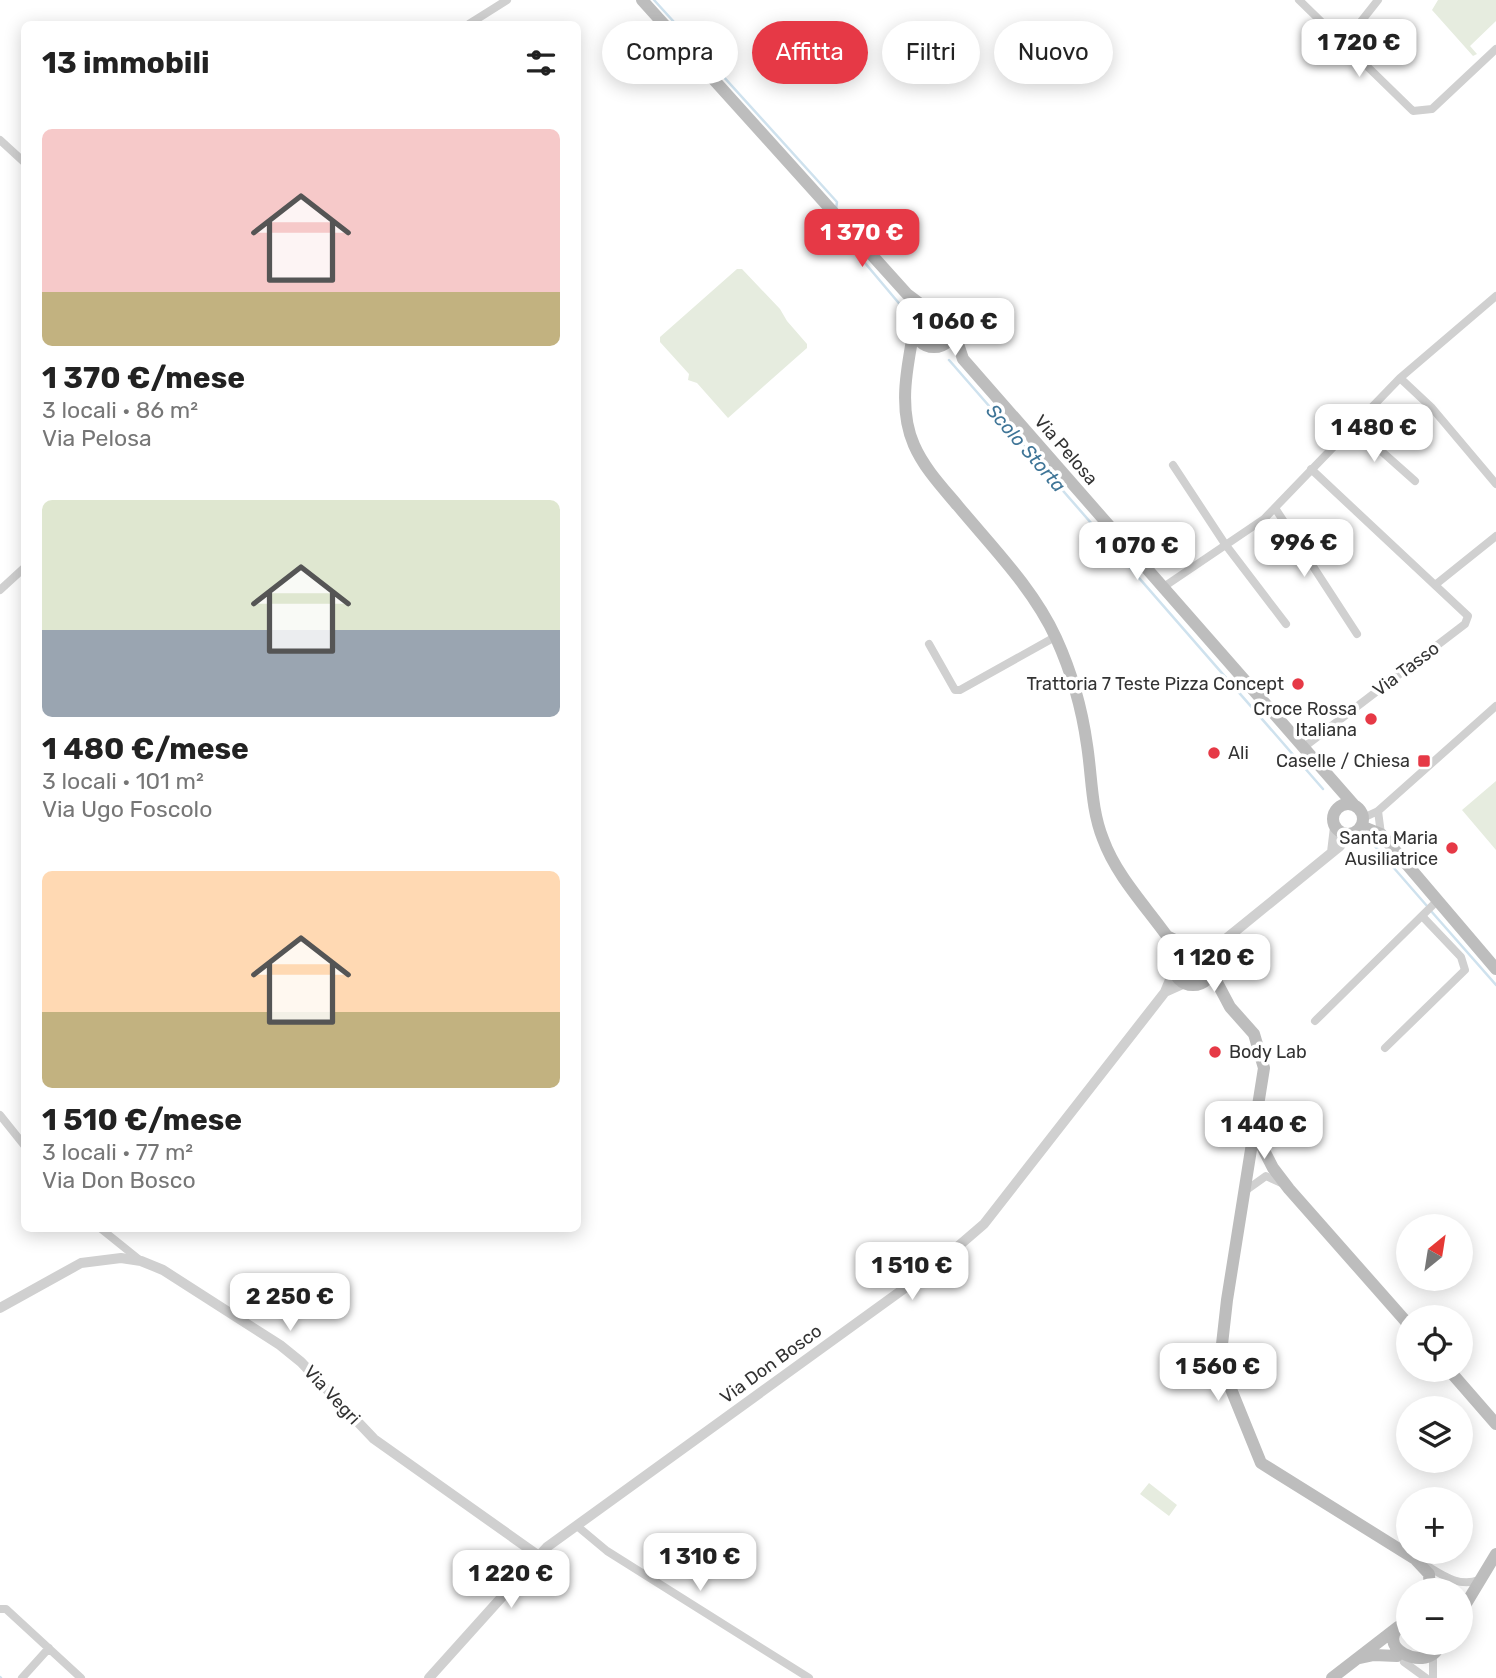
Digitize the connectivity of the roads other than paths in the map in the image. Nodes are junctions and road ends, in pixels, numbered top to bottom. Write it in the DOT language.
graph roads {
  1 [pos="508,0"];
  2 [pos="642,0"];
  3 [pos="1299,0"];
  4 [pos="1378,0"];
  5 [pos="473,21"];
  6 [pos="1344,43"];
  7 [pos="1496,49"];
  8 [pos="0,140"];
  9 [pos="21,159"];
  10 [pos="1496,296"];
  11 [pos="919,319"];
  12 [pos="954,332"];
  13 [pos="935,347"];
  14 [pos="963,359"];
  15 [pos="908,372"];
  16 [pos="1400,378"];
  17 [pos="1353,426"];
  18 [pos="1173,465"];
  19 [pos="1311,469"];
  20 [pos="1415,481"];
  21 [pos="1496,484"];
  22 [pos="1275,508"];
  23 [pos="1496,536"];
  24 [pos="1225,544"];
  25 [pos="21,571"];
  26 [pos="1435,585"];
  27 [pos="1162,588"];
  28 [pos="0,590"];
  29 [pos="1286,624"];
  30 [pos="1357,634"];
  31 [pos="1055,637"];
  32 [pos="929,644"];
  33 [pos="1496,706"];
  34 [pos="1304,747"];
  35 [pos="1338,785"];
  36 [pos="1354,805"];
  37 [pos="1337,808"];
  38 [pos="1378,811"];
  39 [pos="1362,822"];
  40 [pos="1335,827"];
  41 [pos="1348,834"];
  42 [pos="1381,834"];
  43 [pos="1332,852"];
  44 [pos="1429,908"];
  45 [pos="1167,936"];
  46 [pos="1222,942"];
  47 [pos="1194,946"];
  48 [pos="1174,965"];
  49 [pos="1211,965"];
  50 [pos="1496,969"];
  51 [pos="1185,983"];
  52 [pos="1199,983"];
  53 [pos="1165,992"];
  54 [pos="1225,1000"];
  55 [pos="1315,1021"];
  56 [pos="1385,1048"];
  57 [pos="0,1115"];
  58 [pos="1254,1131"];
  59 [pos="21,1140"];
  60 [pos="1289,1189"];
  61 [pos="1244,1193"];
  62 [pos="105,1232"];
  63 [pos="141,1261"];
  64 [pos="0,1308"];
  65 [pos="1396,1310"];
  66 [pos="1459,1382"];
  67 [pos="1496,1424"];
  68 [pos="577,1525"];
  69 [pos="1396,1547"];
  70 [pos="1496,1554"];
  71 [pos="538,1556"];
  72 [pos="1420,1564"];
  73 [pos="1424,1564"];
  74 [pos="1429,1578"];
  75 [pos="1480,1579"];
  76 [pos="1473,1591"];
  77 [pos="3,1609"];
  78 [pos="1396,1630"];
  79 [pos="49,1648"];
  80 [pos="1400,1655"];
  81 [pos="1431,1655"];
  82 [pos="1438,1655"];
  83 [pos="1401,1659"];
  84 [pos="1347,1665"];
  85 [pos="22,1678"];
  86 [pos="81,1678"];
  87 [pos="429,1678"];
  88 [pos="809,1678"];
  89 [pos="1332,1678"];
  90 [pos="1426,1678"];
  91 [pos="1433,1678"];
  1 -- 5 [label="street"];
  2 -- 11 [label="main road, Via Pelosa"];
  3 -- 6 [label="street"];
  4 -- 6 [label="street"];
  6 -- 7 [label="street"];
  8 -- 9 [label="street"];
  10 -- 16 [label="street"];
  11 -- 12 [label="main road, Via Pelosa"];
  11 -- 13 [label="main road, Via Pelosa"];
  11 -- 15 [label="main road"];
  12 -- 13 [label="main road"];
  12 -- 14 [label="main road, Via Pelosa"];
  13 -- 14 [label="main road, Via Pelosa"];
  13 -- 15 [label="main road"];
  14 -- 27 [label="main road, Via Pelosa"];
  15 -- 31 [label="main road"];
  16 -- 17 [label="street"];
  16 -- 21 [label="street"];
  17 -- 19 [label="street"];
  17 -- 20 [label="street"];
  18 -- 24 [label="street"];
  19 -- 22 [label="street"];
  19 -- 26 [label="street"];
  22 -- 24 [label="street"];
  22 -- 30 [label="street"];
  23 -- 26 [label="street"];
  24 -- 27 [label="street"];
  24 -- 29 [label="street"];
  25 -- 28 [label="street"];
  26 -- 34 [label="street, Via Tasso"];
  27 -- 34 [label="main road, Via Pelosa"];
  31 -- 32 [label="street"];
  31 -- 45 [label="main road"];
  33 -- 38 [label="street"];
  34 -- 35 [label="main road, Via Pelosa"];
  35 -- 36 [label="main road, Via Pelosa"];
  35 -- 37 [label="main road"];
  36 -- 37 [label="main road"];
  36 -- 39 [label="main road"];
  37 -- 40 [label="main road"];
  38 -- 39 [label="street"];
  38 -- 42 [label="street"];
  39 -- 41 [label="main road"];
  39 -- 42 [label="main road"];
  40 -- 41 [label="main road"];
  40 -- 43 [label="street"];
  41 -- 43 [label="street"];
  42 -- 44 [label="main road"];
  43 -- 46 [label="street"];
  44 -- 50 [label="main road"];
  44 -- 55 [label="street"];
  44 -- 56 [label="street"];
  45 -- 47 [label="main road"];
  45 -- 48 [label="main road"];
  46 -- 47 [label="street"];
  46 -- 49 [label="street"];
  47 -- 48 [label="main road, Via Don Bosco"];
  47 -- 49 [label="main road"];
  48 -- 51 [label="main road"];
  48 -- 53 [label="street, Via Don Bosco"];
  49 -- 52 [label="main road"];
  49 -- 54 [label="main road"];
  51 -- 52 [label="main road, Via Don Bosco"];
  51 -- 53 [label="street, Via Don Bosco"];
  52 -- 54 [label="main road"];
  53 -- 68 [label="street, Via Don Bosco"];
  54 -- 58 [label="main road"];
  57 -- 59 [label="street"];
  58 -- 60 [label="main road"];
  58 -- 61 [label="main road"];
  60 -- 61 [label="street"];
  60 -- 65 [label="main road"];
  61 -- 69 [label="main road"];
  62 -- 63 [label="street"];
  63 -- 64 [label="street, Via Vegri"];
  63 -- 71 [label="street, Via Vegri"];
  66 -- 67 [label="main road"];
  68 -- 71 [label="street, Via Don Bosco"];
  68 -- 88 [label="street"];
  70 -- 75 [label="main road"];
  71 -- 87 [label="street, Via Don Bosco"];
  72 -- 74 [label="main road"];
  73 -- 75 [label="street"];
  75 -- 76 [label="main road"];
  77 -- 79 [label="street"];
  78 -- 84 [label="main road"];
  79 -- 85 [label="street"];
  79 -- 86 [label="street"];
  80 -- 83 [label="main road"];
  81 -- 83 [label="main road"];
  82 -- 91 [label="street"];
  83 -- 84 [label="main road"];
  83 -- 90 [label="street"];
  84 -- 89 [label="main road"];
}
